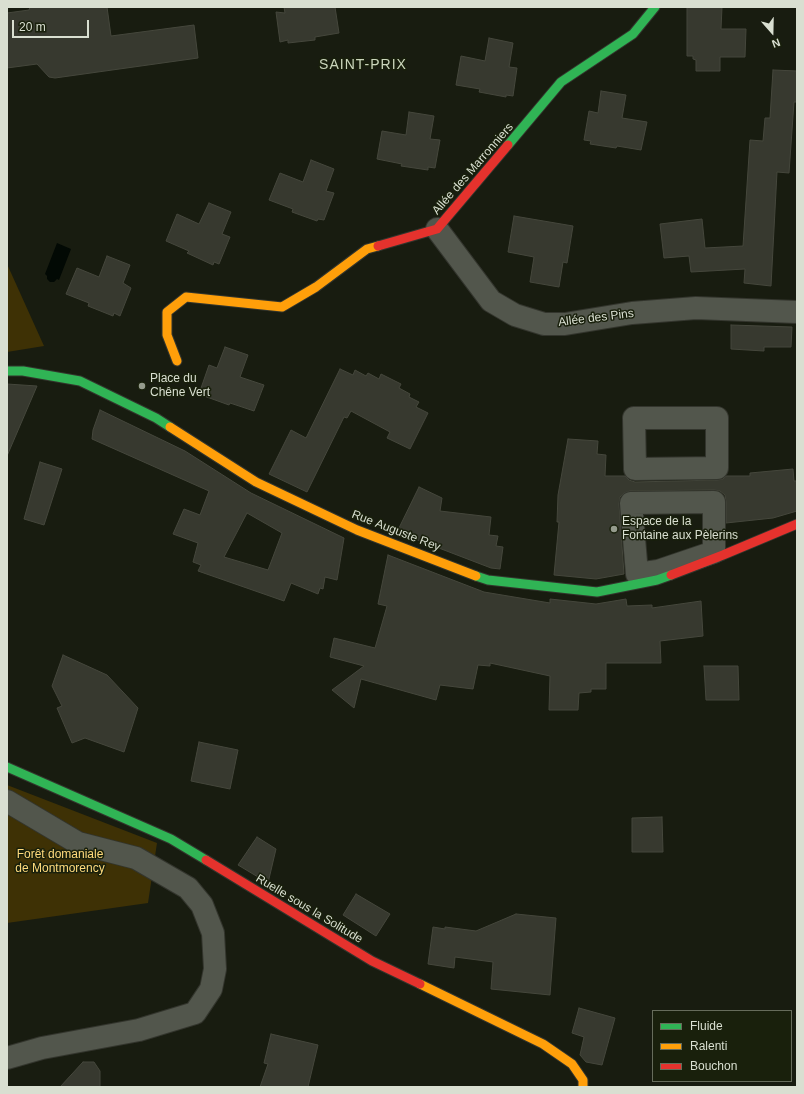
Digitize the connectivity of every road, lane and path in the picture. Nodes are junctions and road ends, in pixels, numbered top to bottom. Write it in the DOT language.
graph roads {
  1 [pos="655,7"];
  2 [pos="437,229"];
  3 [pos="797,312"];
  4 [pos="176,361"];
  5 [pos="7,371"];
  6 [pos="714,502"];
  7 [pos="797,524"];
  8 [pos="7,767"];
  9 [pos="7,801"];
  10 [pos="7,1058"];
  11 [pos="583,1087"];
  1 -- 2 [label="street, Allée des Marronniers"];
  2 -- 3 [label="street, Allée des Pins"];
  2 -- 4 [label="street, Allée des Marronniers"];
  5 -- 7 [label="street, Rue Auguste Rey"];
  6 -- 6 [label="street"];
  8 -- 11 [label="street, Ruelle sous la Solitude"];
  9 -- 10 [label="street"];
}
